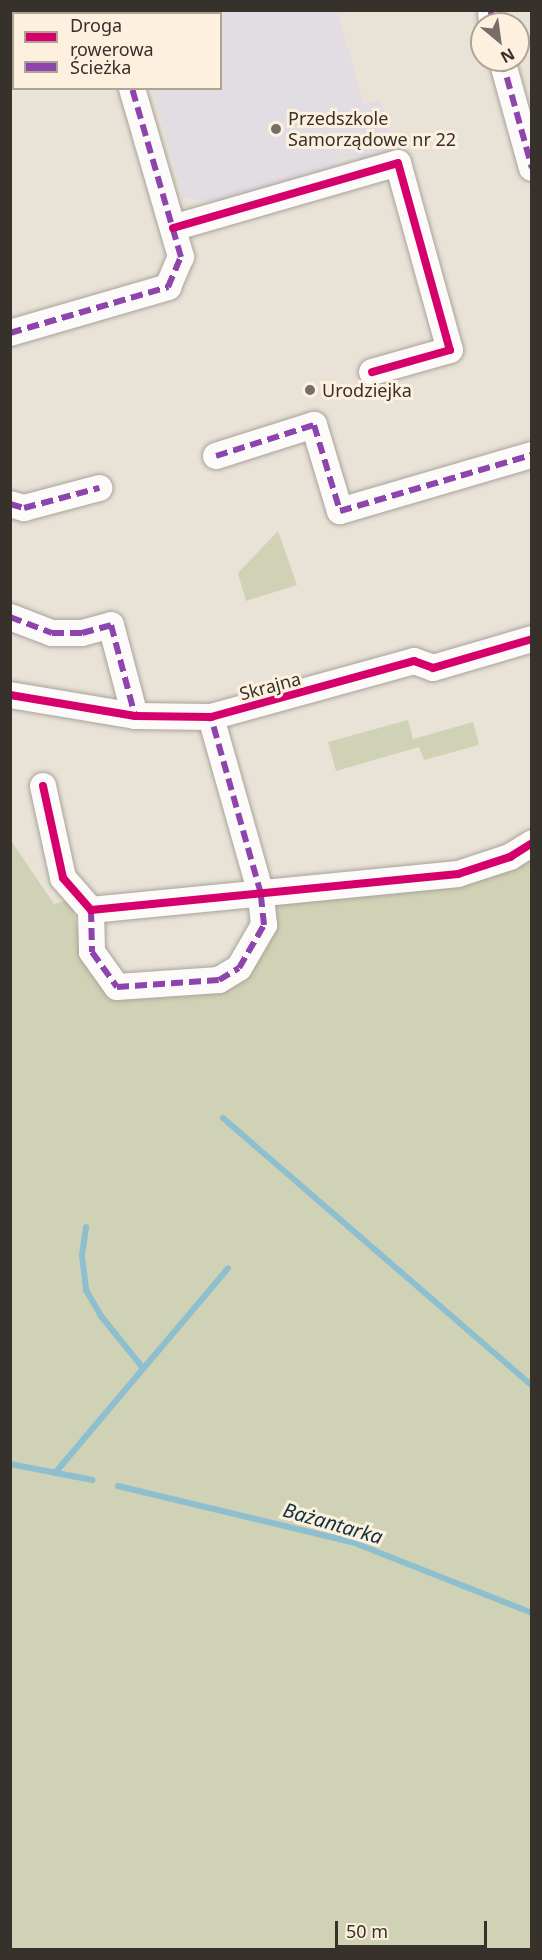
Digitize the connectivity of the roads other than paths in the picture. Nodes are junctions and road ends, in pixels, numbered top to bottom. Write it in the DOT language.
graph roads {
  1 [pos="505,72"];
  2 [pos="133,90"];
  3 [pos="531,168"];
  4 [pos="173,228"];
  5 [pos="10,333"];
  6 [pos="372,372"];
  7 [pos="531,455"];
  8 [pos="216,456"];
  9 [pos="99,488"];
  10 [pos="10,504"];
  11 [pos="10,617"];
  12 [pos="531,639"];
  13 [pos="10,695"];
  14 [pos="135,716"];
  15 [pos="211,717"];
  16 [pos="43,786"];
  17 [pos="531,843"];
  18 [pos="261,894"];
  19 [pos="91,910"];
  1 -- 3 [label="street"];
  2 -- 4 [label="street"];
  4 -- 5 [label="street"];
  4 -- 6 [label="street"];
  7 -- 8 [label="street"];
  9 -- 10 [label="street"];
  11 -- 14 [label="street"];
  12 -- 15 [label="street, Skrajna"];
  13 -- 14 [label="street, Skrajna"];
  14 -- 15 [label="street, Skrajna"];
  15 -- 18 [label="street"];
  16 -- 19 [label="street"];
  17 -- 18 [label="street"];
  18 -- 19 [label="street"];
  18 -- 19 [label="street"];
}
